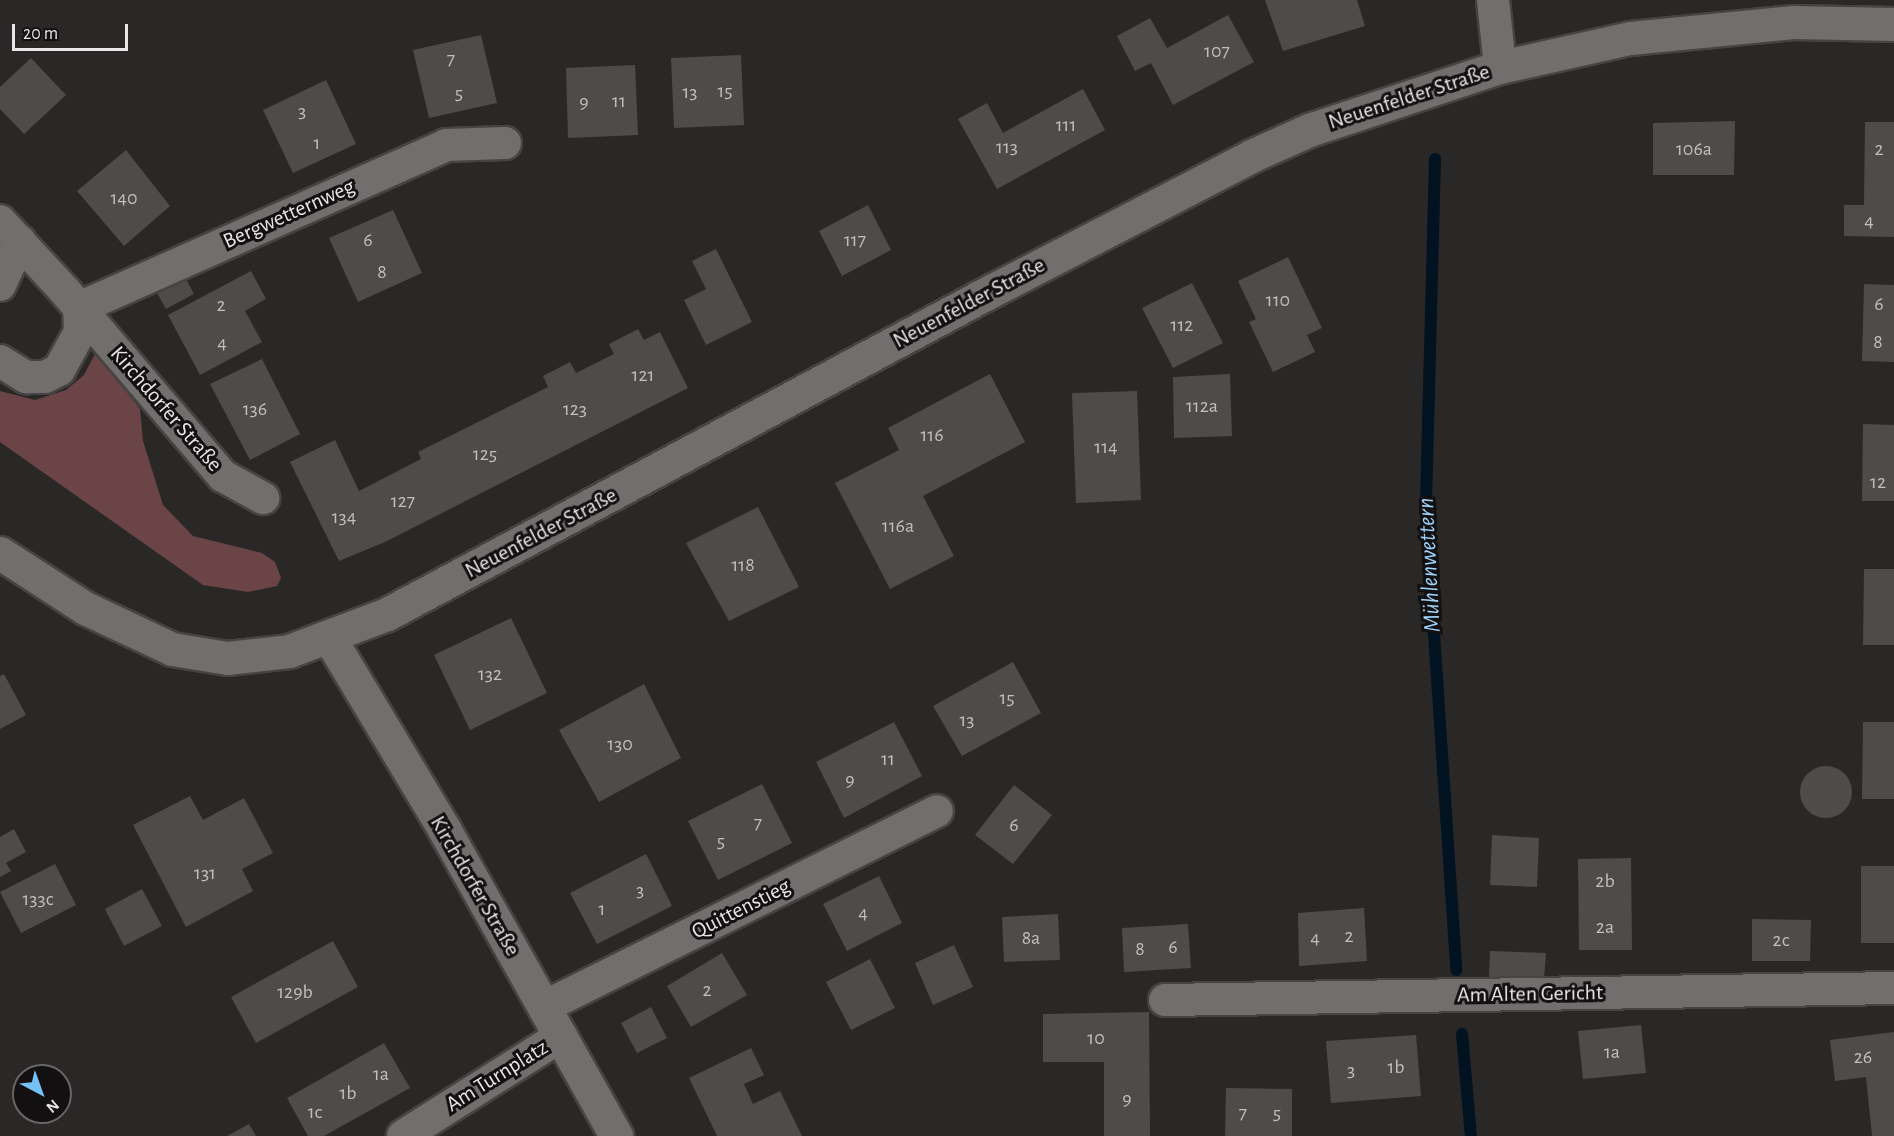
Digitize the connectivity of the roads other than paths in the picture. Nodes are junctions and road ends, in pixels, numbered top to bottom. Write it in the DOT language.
graph roads {
  1 [pos="1493,0"];
  2 [pos="1894,24"];
  3 [pos="1500,67"];
  4 [pos="505,143"];
  5 [pos="10,231"];
  6 [pos="0,285"];
  7 [pos="79,308"];
  8 [pos="0,361"];
  9 [pos="263,498"];
  10 [pos="0,553"];
  11 [pos="330,639"];
  12 [pos="937,811"];
  13 [pos="1894,988"];
  14 [pos="1165,1000"];
  15 [pos="544,1007"];
  16 [pos="561,1036"];
  17 [pos="403,1136"];
  18 [pos="616,1136"];
  1 -- 3 [label="street"];
  2 -- 3 [label="main road, Neuenfelder Straße"];
  3 -- 11 [label="main road, Neuenfelder Straße"];
  4 -- 7 [label="street, Bergwetternweg"];
  5 -- 6 [label="street, Kirchdorfer Straße"];
  5 -- 7 [label="street, Kirchdorfer Straße"];
  7 -- 8 [label="street, Kirchdorfer Straße"];
  7 -- 9 [label="street, Kirchdorfer Straße"];
  10 -- 11 [label="main road, Neuenfelder Straße"];
  11 -- 15 [label="main road, Kirchdorfer Straße"];
  12 -- 15 [label="street, Quittenstieg"];
  13 -- 14 [label="street, Am Alten Gericht"];
  15 -- 16 [label="main road, Kirchdorfer Straße"];
  16 -- 17 [label="street, Am Turnplatz"];
  16 -- 18 [label="main road, Kirchdorfer Straße"];
}
